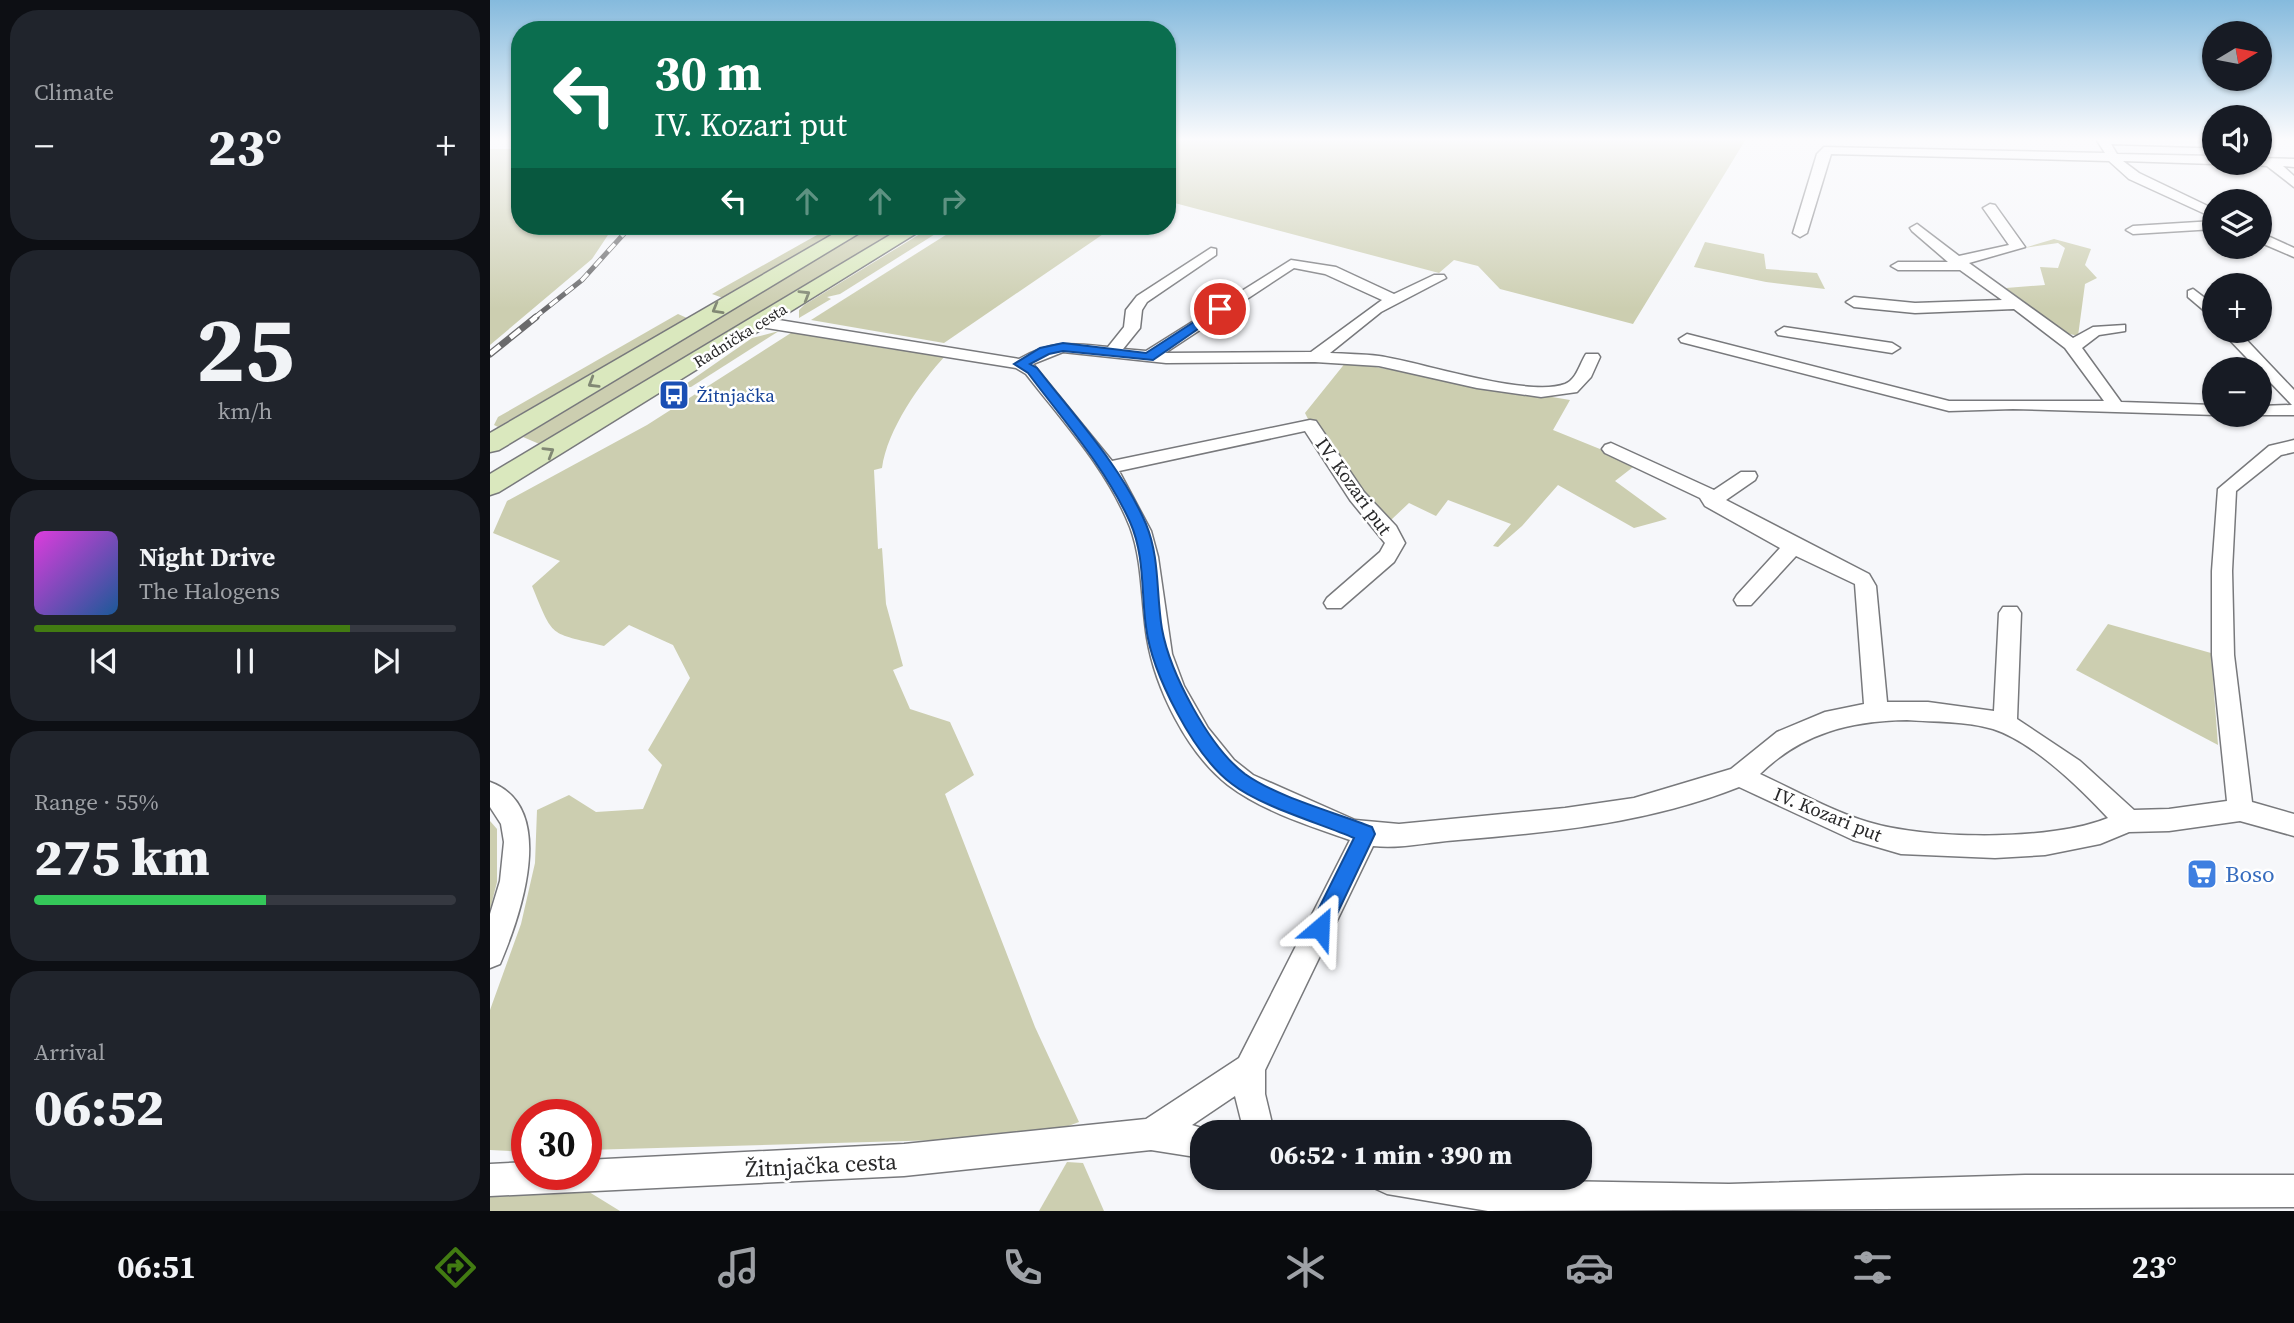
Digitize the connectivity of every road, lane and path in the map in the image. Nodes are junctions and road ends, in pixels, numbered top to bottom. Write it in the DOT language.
graph roads {
  1 [pos="1811,196"];
  2 [pos="2172,196"];
  3 [pos="1990,208"];
  4 [pos="2202,209"];
  5 [pos="2202,226"];
  6 [pos="1917,228"];
  7 [pos="2133,230"];
  8 [pos="1800,233"];
  9 [pos="846,235"];
  10 [pos="903,235"];
  11 [pos="2272,242"];
  12 [pos="1211,252"];
  13 [pos="2294,253"];
  14 [pos="1961,263"];
  15 [pos="1898,266"];
  16 [pos="1439,278"];
  17 [pos="2193,295"];
  18 [pos="1393,300"];
  19 [pos="1854,302"];
  20 [pos="2202,303"];
  21 [pos="2019,304"];
  22 [pos="761,321"];
  23 [pos="2119,328"];
  24 [pos="1784,332"];
  25 [pos="1806,337"];
  26 [pos="1687,339"];
  27 [pos="2240,343"];
  28 [pos="1892,348"];
  29 [pos="2073,348"];
  30 [pos="1111,353"];
  31 [pos="1148,357"];
  32 [pos="1315,357"];
  33 [pos="1592,358"];
  34 [pos="1021,364"];
  35 [pos="1784,365"];
  36 [pos="2294,400"];
  37 [pos="2117,408"];
  38 [pos="2202,410"];
  39 [pos="2294,410"];
  40 [pos="2272,411"];
  41 [pos="490,444"];
  42 [pos="2294,446"];
  43 [pos="1611,449"];
  44 [pos="1107,468"];
  45 [pos="1748,476"];
  46 [pos="490,486"];
  47 [pos="1712,501"];
  48 [pos="1793,546"];
  49 [pos="1744,600"];
  50 [pos="1334,603"];
  51 [pos="2010,613"];
  52 [pos="1876,710"];
  53 [pos="2006,724"];
  54 [pos="1740,776"];
  55 [pos="490,793"];
  56 [pos="2240,810"];
  57 [pos="2128,821"];
  58 [pos="2294,825"];
  59 [pos="1366,834"];
  60 [pos="490,954"];
  61 [pos="1250,1069"];
  62 [pos="1256,1120"];
  63 [pos="1151,1134"];
  64 [pos="1190,1140"];
  65 [pos="490,1180"];
  66 [pos="1436,1190"];
  67 [pos="2294,1191"];
  68 [pos="1490,1203"];
  1 -- 8 [label="street"];
  2 -- 4 [label="street"];
  3 -- 14 [label="street"];
  5 -- 7 [label="street"];
  6 -- 14 [label="street"];
  9 -- 41 [label="main road, Radnička cesta, one-way"];
  22 -- 10 [label="main road, Radnička cesta, one-way"];
  11 -- 13 [label="street"];
  12 -- 30 [label="street"];
  14 -- 15 [label="street"];
  14 -- 21 [label="street"];
  16 -- 18 [label="street"];
  17 -- 20 [label="street"];
  18 -- 31 [label="street"];
  18 -- 32 [label="street"];
  19 -- 21 [label="street"];
  21 -- 29 [label="street"];
  22 -- 34 [label="street"];
  46 -- 22 [label="main road, Radnička cesta, one-way"];
  23 -- 29 [label="street"];
  24 -- 25 [label="street"];
  25 -- 28 [label="street"];
  25 -- 35 [label="street"];
  26 -- 35 [label="street"];
  27 -- 36 [label="street"];
  29 -- 37 [label="street"];
  30 -- 31 [label="street"];
  30 -- 34 [label="street"];
  31 -- 32 [label="street"];
  32 -- 33 [label="street"];
  34 -- 44 [label="street"];
  35 -- 37 [label="street"];
  37 -- 38 [label="street"];
  39 -- 40 [label="street"];
  42 -- 56 [label="street"];
  43 -- 47 [label="street"];
  44 -- 50 [label="street, IV. Kozari put"];
  44 -- 59 [label="street"];
  45 -- 47 [label="street"];
  47 -- 48 [label="street"];
  48 -- 49 [label="street"];
  48 -- 52 [label="street"];
  51 -- 53 [label="street"];
  52 -- 53 [label="street"];
  52 -- 54 [label="street"];
  53 -- 57 [label="street"];
  54 -- 57 [label="street, IV. Kozari put"];
  54 -- 59 [label="street"];
  55 -- 60 [label="street"];
  56 -- 57 [label="street, IV. Kozari put"];
  56 -- 58 [label="street, IV. Kozari put"];
  59 -- 61 [label="street"];
  61 -- 62 [label="street"];
  61 -- 63 [label="street"];
  63 -- 64 [label="street"];
  63 -- 65 [label="street, Žitnjačka cesta"];
  66 -- 68 [label="street"];
  67 -- 68 [label="street"];
}
